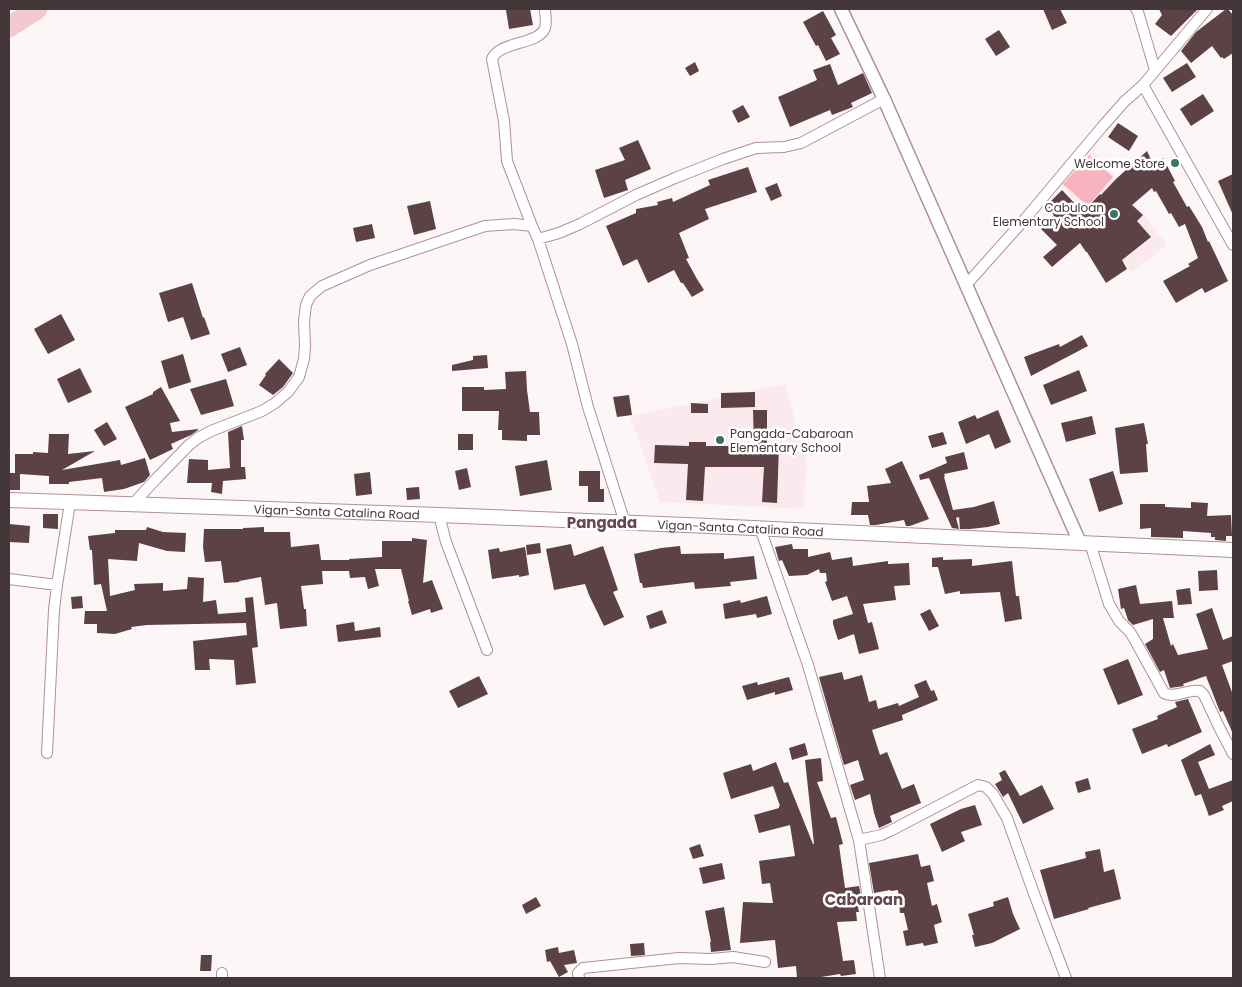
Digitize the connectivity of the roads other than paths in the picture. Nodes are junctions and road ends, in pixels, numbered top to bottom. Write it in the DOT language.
graph roads {
  1 [pos="545,9"];
  2 [pos="841,9"];
  3 [pos="1136,9"];
  4 [pos="1207,9"];
  5 [pos="1156,70"];
  6 [pos="1143,85"];
  7 [pos="884,99"];
  8 [pos="532,226"];
  9 [pos="538,239"];
  10 [pos="1233,245"];
  11 [pos="966,285"];
  12 [pos="9,500"];
  13 [pos="70,503"];
  14 [pos="133,504"];
  15 [pos="439,515"];
  16 [pos="625,523"];
  17 [pos="760,528"];
  18 [pos="1085,543"];
  19 [pos="1233,550"];
  20 [pos="9,579"];
  21 [pos="57,585"];
  22 [pos="487,650"];
  23 [pos="47,753"];
  24 [pos="1233,754"];
  25 [pos="858,840"];
  26 [pos="765,962"];
  27 [pos="579,978"];
  28 [pos="880,978"];
  29 [pos="1066,978"];
  1 -- 8 [label="street"];
  2 -- 7 [label="street"];
  3 -- 5 [label="street"];
  4 -- 5 [label="street"];
  5 -- 6 [label="street"];
  6 -- 10 [label="street"];
  6 -- 11 [label="street"];
  7 -- 9 [label="street"];
  7 -- 11 [label="street"];
  8 -- 9 [label="street"];
  8 -- 14 [label="street"];
  9 -- 16 [label="street"];
  11 -- 18 [label="street"];
  12 -- 13 [label="main road, Vigan-Santa Catalina Road"];
  13 -- 14 [label="main road, Vigan-Santa Catalina Road"];
  13 -- 21 [label="street"];
  14 -- 15 [label="main road, Vigan-Santa Catalina Road"];
  15 -- 16 [label="main road, Vigan-Santa Catalina Road"];
  15 -- 22 [label="street"];
  16 -- 17 [label="main road, Vigan-Santa Catalina Road"];
  17 -- 18 [label="main road, Vigan-Santa Catalina Road"];
  17 -- 25 [label="street"];
  18 -- 19 [label="main road, Vigan-Santa Catalina Road"];
  18 -- 24 [label="street"];
  20 -- 21 [label="street"];
  21 -- 23 [label="street"];
  25 -- 28 [label="street"];
  25 -- 29 [label="street"];
  26 -- 27 [label="street"];
}
